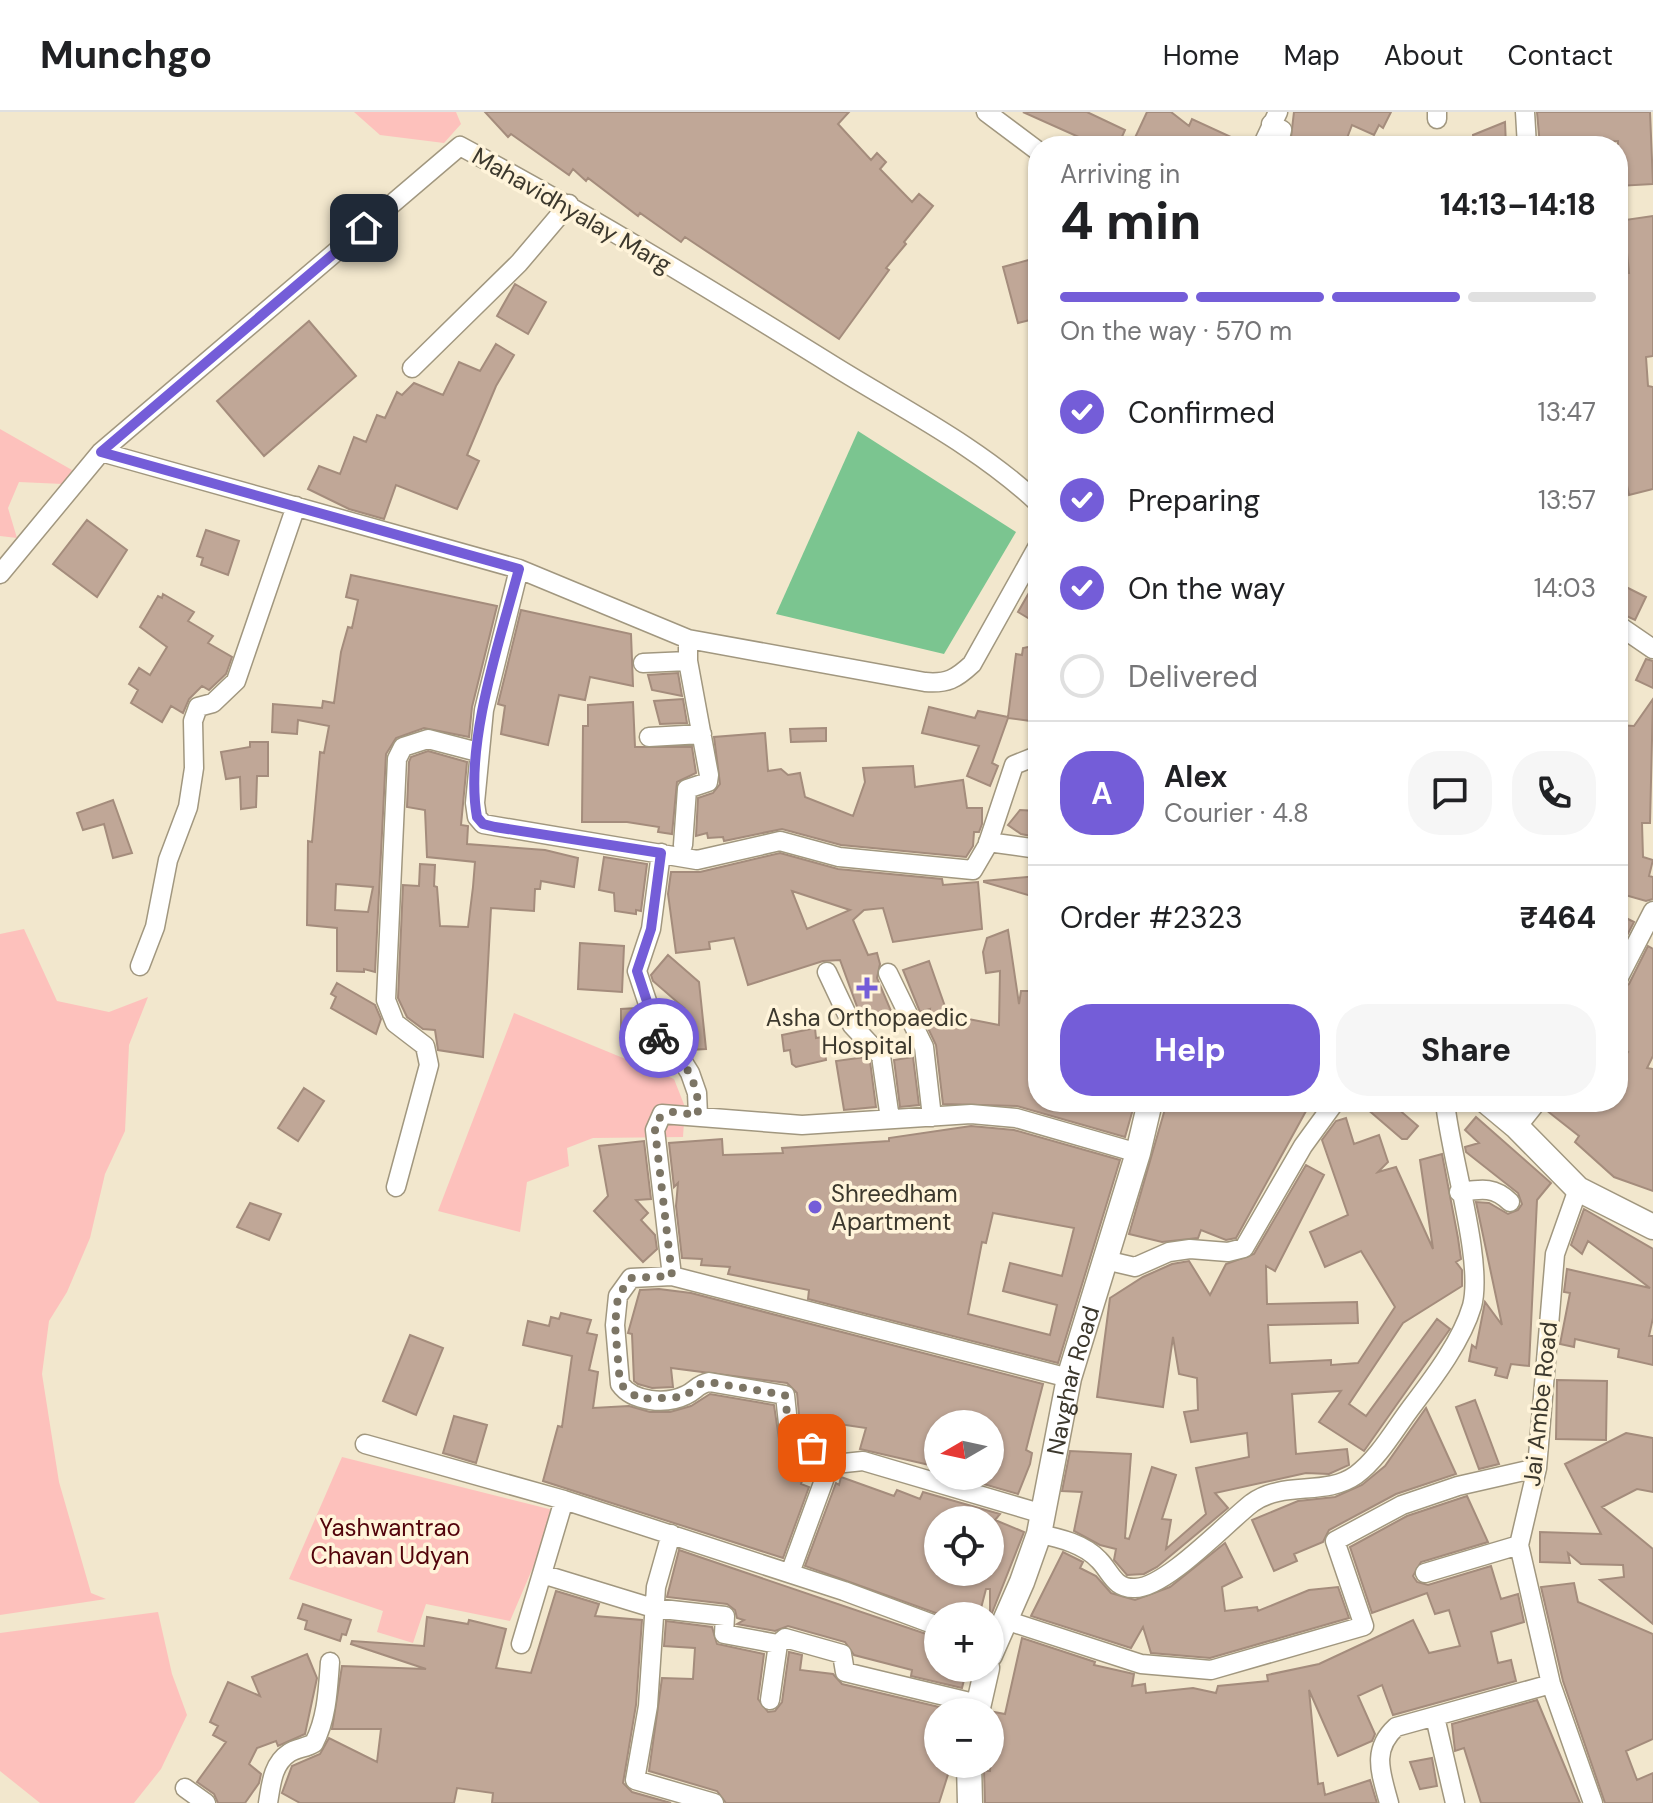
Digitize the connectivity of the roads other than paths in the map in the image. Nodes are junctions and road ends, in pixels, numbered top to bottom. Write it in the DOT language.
graph roads {
  1 [pos="986,112"];
  2 [pos="1525,112"];
  3 [pos="1275,118"];
  4 [pos="1280,136"];
  5 [pos="1521,136"];
  6 [pos="1028,144"];
  7 [pos="569,204"];
  8 [pos="412,368"];
  9 [pos="101,452"];
  10 [pos="1028,494"];
  11 [pos="296,506"];
  12 [pos="1028,564"];
  13 [pos="519,569"];
  14 [pos="0,574"];
  15 [pos="1628,632"];
  16 [pos="688,639"];
  17 [pos="1653,649"];
  18 [pos="688,661"];
  19 [pos="643,663"];
  20 [pos="702,734"];
  21 [pos="649,737"];
  22 [pos="478,752"];
  23 [pos="1028,759"];
  24 [pos="988,842"];
  25 [pos="683,845"];
  26 [pos="1028,848"];
  27 [pos="661,853"];
  28 [pos="1653,911"];
  29 [pos="1628,960"];
  30 [pos="140,966"];
  31 [pos="827,972"];
  32 [pos="888,973"];
  33 [pos="1148,1112"];
  34 [pos="1328,1112"];
  35 [pos="1447,1112"];
  36 [pos="1499,1112"];
  37 [pos="1529,1112"];
  38 [pos="698,1115"];
  39 [pos="932,1117"];
  40 [pos="890,1119"];
  41 [pos="1517,1127"];
  42 [pos="1138,1153"];
  43 [pos="396,1187"];
  44 [pos="1578,1189"];
  45 [pos="1459,1192"];
  46 [pos="1510,1202"];
  47 [pos="1653,1227"];
  48 [pos="1105,1260"];
  49 [pos="672,1276"];
  50 [pos="1069,1378"];
  51 [pos="365,1444"];
  52 [pos="831,1467"];
  53 [pos="1537,1468"];
  54 [pos="564,1500"];
  55 [pos="1041,1524"];
  56 [pos="671,1534"];
  57 [pos="1519,1545"];
  58 [pos="790,1573"];
  59 [pos="1425,1573"];
  60 [pos="542,1574"];
  61 [pos="653,1608"];
  62 [pos="1005,1620"];
  63 [pos="924,1621"];
  64 [pos="521,1644"];
  65 [pos="778,1644"];
  66 [pos="330,1662"];
  67 [pos="1551,1684"];
  68 [pos="940,1698"];
  69 [pos="770,1700"];
  70 [pos="1435,1717"];
  71 [pos="969,1778"];
  72 [pos="185,1788"];
  73 [pos="206,1803"];
  74 [pos="268,1803"];
  75 [pos="714,1803"];
  76 [pos="970,1803"];
  77 [pos="1389,1803"];
  78 [pos="1455,1803"];
  79 [pos="1593,1803"];
  1 -- 6 [label="street"];
  2 -- 5 [label="street"];
  3 -- 4 [label="street"];
  7 -- 8 [label="street"];
  7 -- 9 [label="street, Mahavidhyalay Marg"];
  7 -- 10 [label="street, Mahavidhyalay Marg"];
  9 -- 11 [label="street"];
  9 -- 14 [label="street"];
  11 -- 13 [label="street"];
  11 -- 30 [label="street"];
  12 -- 16 [label="street"];
  13 -- 16 [label="street"];
  13 -- 22 [label="street"];
  15 -- 17 [label="street"];
  16 -- 18 [label="street"];
  18 -- 19 [label="street"];
  18 -- 20 [label="street"];
  20 -- 21 [label="street"];
  20 -- 25 [label="street"];
  22 -- 27 [label="street"];
  22 -- 43 [label="street"];
  23 -- 24 [label="street"];
  24 -- 26 [label="street"];
  24 -- 27 [label="street"];
  27 -- 38 [label="street"];
  28 -- 29 [label="street"];
  31 -- 40 [label="street"];
  32 -- 39 [label="street"];
  33 -- 42 [label="main road, Navghar Road"];
  34 -- 48 [label="street"];
  35 -- 45 [label="street"];
  36 -- 41 [label="main road"];
  37 -- 41 [label="street"];
  38 -- 40 [label="street"];
  38 -- 49 [label="street"];
  39 -- 40 [label="street"];
  39 -- 42 [label="street"];
  41 -- 44 [label="main road"];
  42 -- 48 [label="main road, Navghar Road"];
  44 -- 47 [label="main road"];
  44 -- 53 [label="street, Jai Ambe Road"];
  45 -- 46 [label="street"];
  45 -- 55 [label="street"];
  48 -- 50 [label="main road, Navghar Road"];
  49 -- 50 [label="street"];
  49 -- 52 [label="street"];
  50 -- 55 [label="main road, Navghar Road"];
  51 -- 54 [label="street"];
  52 -- 55 [label="street"];
  52 -- 58 [label="street"];
  53 -- 57 [label="street, Jai Ambe Road"];
  53 -- 62 [label="street"];
  54 -- 56 [label="street"];
  54 -- 60 [label="street"];
  55 -- 62 [label="main road, Navghar Road"];
  56 -- 58 [label="street"];
  56 -- 61 [label="street"];
  57 -- 59 [label="street"];
  57 -- 67 [label="street, Jai Ambe Road"];
  58 -- 63 [label="street"];
  60 -- 61 [label="street"];
  60 -- 64 [label="street"];
  61 -- 65 [label="street"];
  61 -- 75 [label="street"];
  65 -- 68 [label="street"];
  65 -- 69 [label="street"];
  66 -- 74 [label="street"];
  67 -- 70 [label="street"];
  67 -- 79 [label="street, Jai Ambe Road"];
  70 -- 77 [label="street"];
  70 -- 78 [label="street"];
  71 -- 76 [label="main road"];
  72 -- 73 [label="street"];
}
